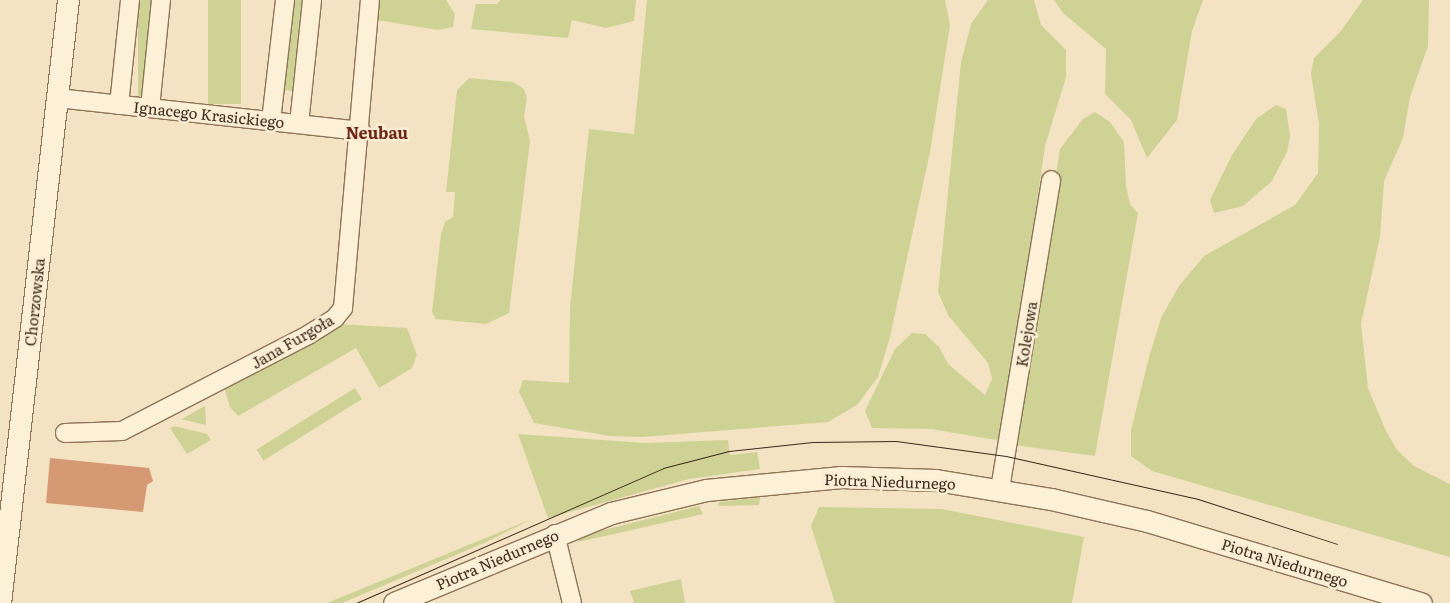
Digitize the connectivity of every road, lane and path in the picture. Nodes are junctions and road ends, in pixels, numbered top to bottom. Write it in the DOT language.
graph roads {
  1 [pos="68,0"];
  2 [pos="130,0"];
  3 [pos="161,0"];
  4 [pos="284,0"];
  5 [pos="312,0"];
  6 [pos="370,0"];
  7 [pos="57,98"];
  8 [pos="119,105"];
  9 [pos="150,108"];
  10 [pos="271,121"];
  11 [pos="299,124"];
  12 [pos="361,131"];
  13 [pos="1051,180"];
  14 [pos="66,433"];
  15 [pos="1000,489"];
  16 [pos="555,534"];
  17 [pos="0,603"];
  18 [pos="394,603"];
  19 [pos="572,603"];
  20 [pos="1421,603"];
  1 -- 7 [label="street, Chorzowska"];
  2 -- 8 [label="street"];
  3 -- 9 [label="street"];
  4 -- 10 [label="street"];
  5 -- 11 [label="street"];
  6 -- 12 [label="street, Jana Furgoła"];
  7 -- 8 [label="street, Ignacego Krasickiego"];
  7 -- 17 [label="street, Chorzowska"];
  8 -- 9 [label="street, Ignacego Krasickiego"];
  9 -- 10 [label="street, Ignacego Krasickiego"];
  10 -- 11 [label="street, Ignacego Krasickiego"];
  11 -- 12 [label="street, Ignacego Krasickiego"];
  12 -- 14 [label="street, Jana Furgoła"];
  13 -- 15 [label="street, Kolejowa"];
  15 -- 16 [label="street, Piotra Niedurnego"];
  15 -- 20 [label="street, Piotra Niedurnego"];
  16 -- 18 [label="street, Piotra Niedurnego"];
  16 -- 19 [label="street"];
}
